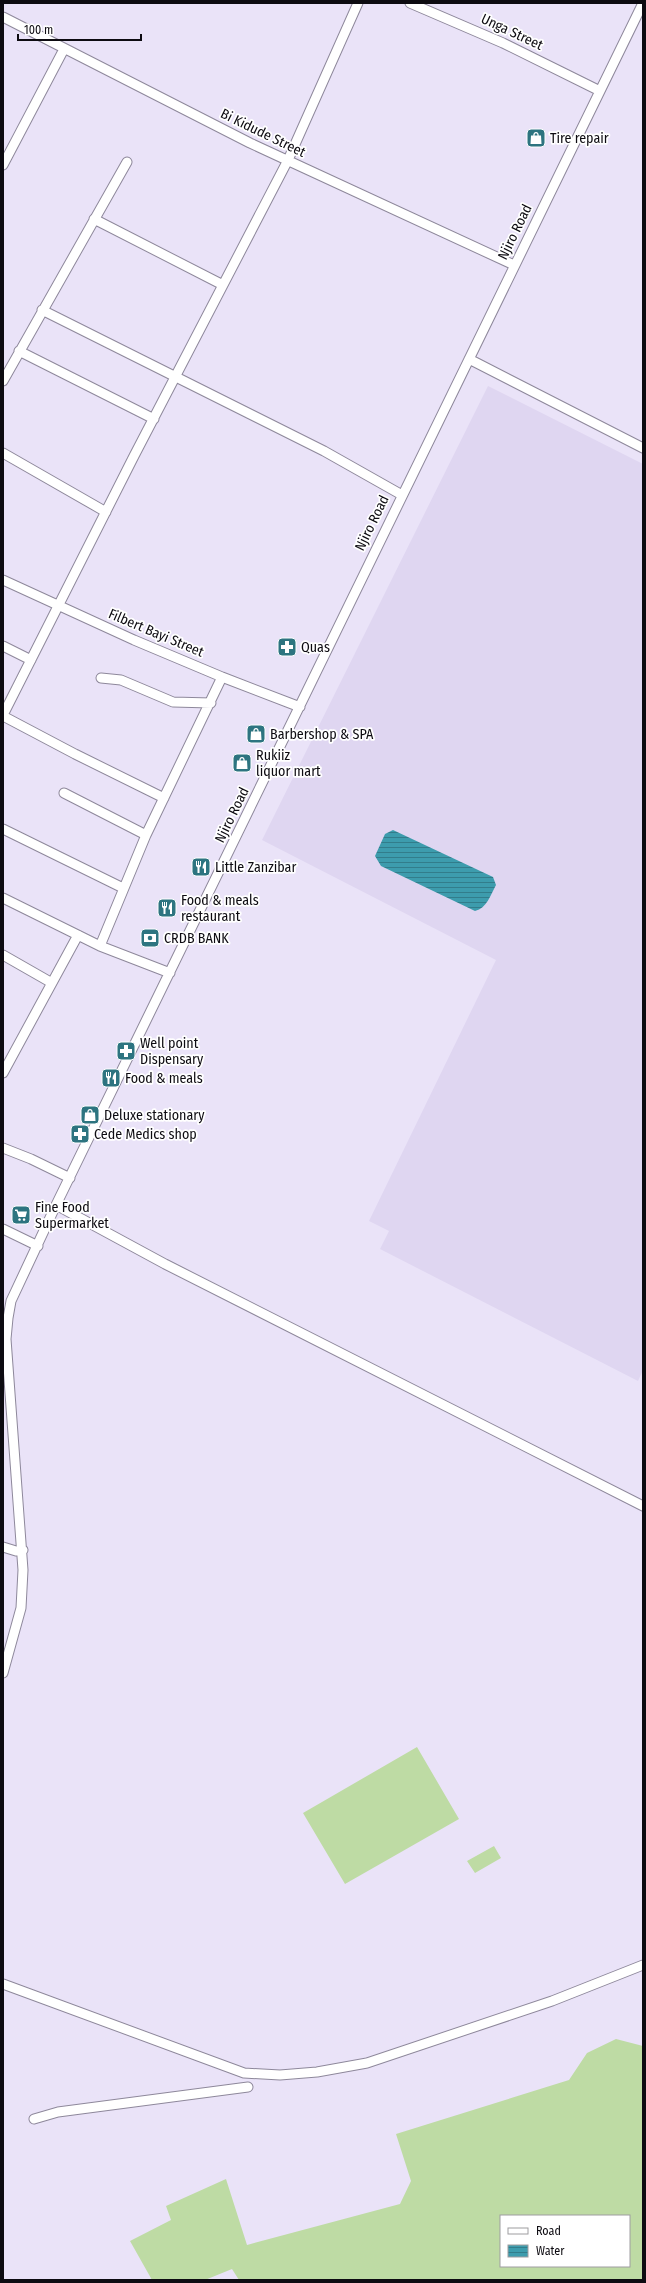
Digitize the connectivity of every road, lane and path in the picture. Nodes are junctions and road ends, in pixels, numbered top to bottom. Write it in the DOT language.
graph roads {
  1 [pos="358,3"];
  2 [pos="410,3"];
  3 [pos="643,3"];
  4 [pos="3,18"];
  5 [pos="64,49"];
  6 [pos="600,91"];
  7 [pos="288,160"];
  8 [pos="127,162"];
  9 [pos="3,165"];
  10 [pos="94,219"];
  11 [pos="514,265"];
  12 [pos="223,285"];
  13 [pos="42,310"];
  14 [pos="19,351"];
  15 [pos="469,359"];
  16 [pos="177,376"];
  17 [pos="3,381"];
  18 [pos="154,419"];
  19 [pos="643,448"];
  20 [pos="3,453"];
  21 [pos="402,495"];
  22 [pos="106,512"];
  23 [pos="3,580"];
  24 [pos="59,606"];
  25 [pos="3,646"];
  26 [pos="31,660"];
  27 [pos="222,677"];
  28 [pos="101,678"];
  29 [pos="211,703"];
  30 [pos="300,707"];
  31 [pos="3,716"];
  32 [pos="64,793"];
  33 [pos="164,798"];
  34 [pos="3,829"];
  35 [pos="146,835"];
  36 [pos="123,888"];
  37 [pos="3,898"];
  38 [pos="78,936"];
  39 [pos="100,946"];
  40 [pos="3,955"];
  41 [pos="170,973"];
  42 [pos="52,983"];
  43 [pos="3,1073"];
  44 [pos="3,1148"];
  45 [pos="70,1178"];
  46 [pos="56,1205"];
  47 [pos="3,1229"];
  48 [pos="38,1246"];
  49 [pos="643,1506"];
  50 [pos="3,1547"];
  51 [pos="23,1550"];
  52 [pos="3,1673"];
  53 [pos="643,1965"];
  54 [pos="3,1984"];
  55 [pos="248,2087"];
  56 [pos="34,2119"];
  1 -- 7 [label="street"];
  2 -- 6 [label="street, Unga Street"];
  3 -- 6 [label="street, Njiro Road"];
  4 -- 5 [label="street, Bi Kidude Street"];
  5 -- 7 [label="street, Bi Kidude Street"];
  5 -- 9 [label="street"];
  6 -- 11 [label="street, Njiro Road"];
  7 -- 11 [label="street, Bi Kidude Street"];
  7 -- 12 [label="street"];
  8 -- 10 [label="street"];
  10 -- 12 [label="street"];
  10 -- 13 [label="street"];
  11 -- 15 [label="street, Njiro Road"];
  12 -- 16 [label="street"];
  13 -- 14 [label="street"];
  13 -- 16 [label="street"];
  14 -- 17 [label="street"];
  14 -- 18 [label="street"];
  15 -- 19 [label="street"];
  15 -- 21 [label="street, Njiro Road"];
  16 -- 18 [label="street"];
  16 -- 21 [label="street"];
  18 -- 22 [label="street"];
  20 -- 22 [label="street"];
  21 -- 30 [label="street, Njiro Road"];
  22 -- 24 [label="street"];
  23 -- 24 [label="street, Filbert Bayi Street"];
  24 -- 26 [label="street"];
  24 -- 27 [label="street, Filbert Bayi Street"];
  25 -- 26 [label="street"];
  26 -- 31 [label="street"];
  27 -- 29 [label="street"];
  27 -- 30 [label="street, Filbert Bayi Street"];
  28 -- 29 [label="street"];
  29 -- 33 [label="street"];
  30 -- 41 [label="street, Njiro Road"];
  31 -- 33 [label="street"];
  32 -- 35 [label="street"];
  33 -- 35 [label="street"];
  34 -- 36 [label="street"];
  35 -- 36 [label="street"];
  36 -- 39 [label="street"];
  37 -- 38 [label="street"];
  38 -- 39 [label="street"];
  38 -- 42 [label="street"];
  39 -- 41 [label="street"];
  40 -- 42 [label="street"];
  41 -- 45 [label="street, Njiro Road"];
  42 -- 43 [label="street"];
  44 -- 45 [label="street"];
  45 -- 46 [label="street, Njiro Road"];
  46 -- 48 [label="street, Njiro Road"];
  46 -- 49 [label="street"];
  47 -- 48 [label="street"];
  48 -- 51 [label="street, Njiro Road"];
  50 -- 51 [label="street"];
  51 -- 52 [label="street, Njiro Road"];
  53 -- 54 [label="street"];
  55 -- 56 [label="street"];
}
